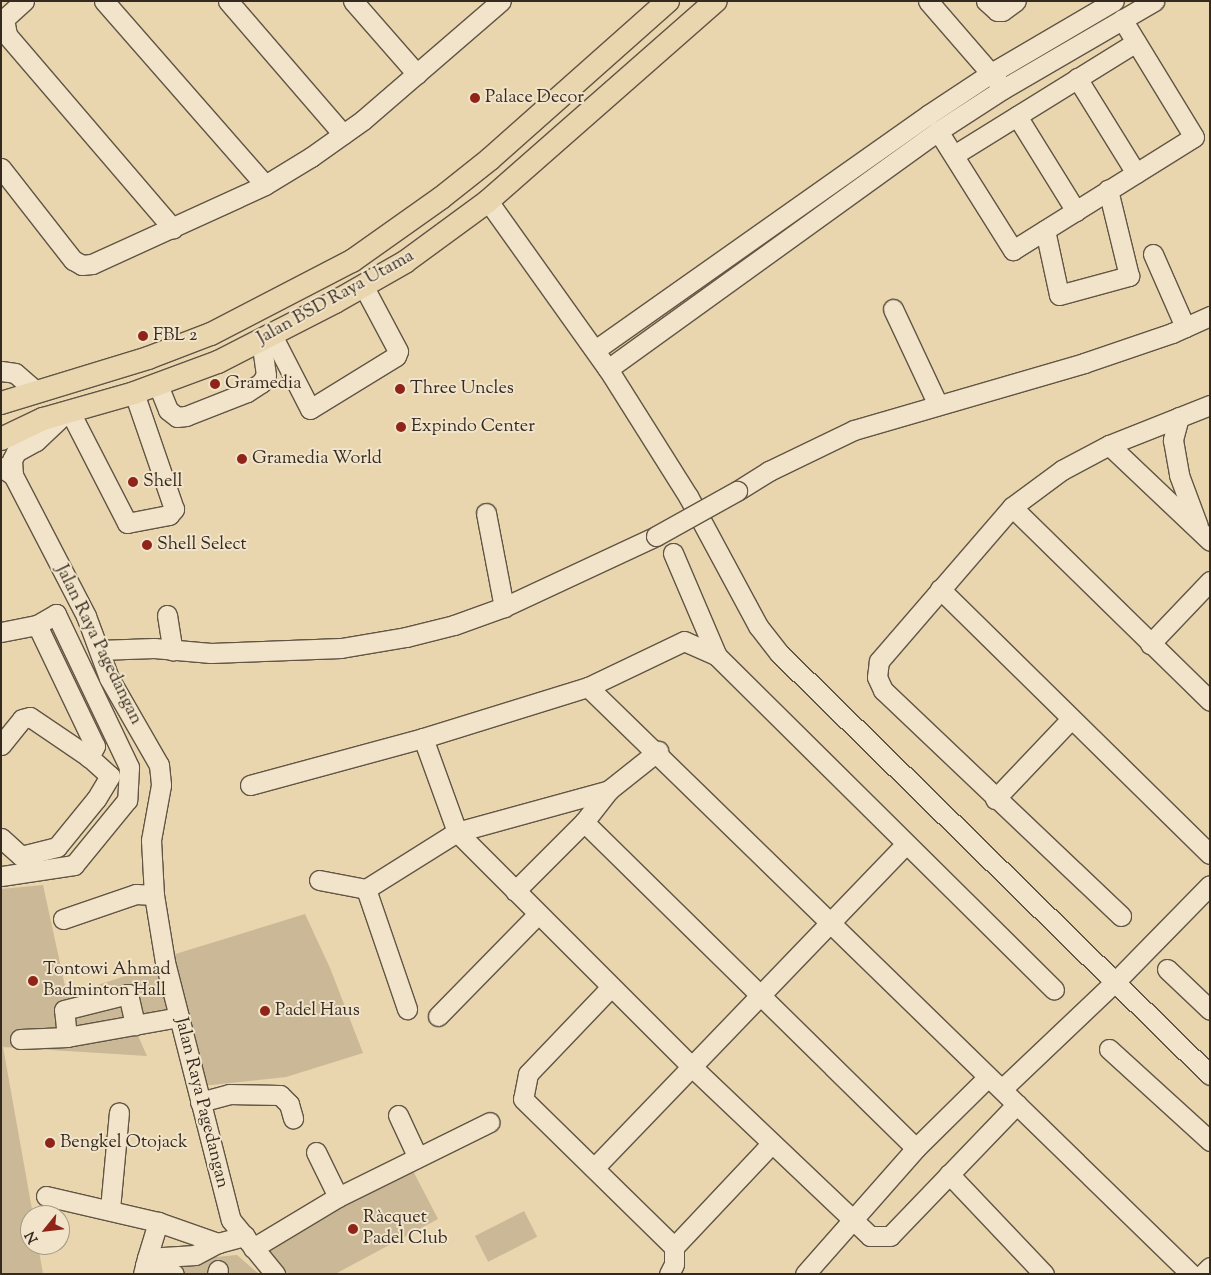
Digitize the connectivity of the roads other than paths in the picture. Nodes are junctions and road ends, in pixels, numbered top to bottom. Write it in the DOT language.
graph roads {
  1 [pos="24,1"];
  2 [pos="104,1"];
  3 [pos="228,1"];
  4 [pos="353,1"];
  5 [pos="668,1"];
  6 [pos="716,1"];
  7 [pos="928,1"];
  8 [pos="986,1"];
  9 [pos="1016,1"];
  10 [pos="1114,1"];
  11 [pos="1154,1"];
  12 [pos="488,5"];
  13 [pos="1122,19"];
  14 [pos="3,21"];
  15 [pos="1136,42"];
  16 [pos="992,72"];
  17 [pos="417,74"];
  18 [pos="1077,78"];
  19 [pos="1003,89"];
  20 [pos="1017,116"];
  21 [pos="938,132"];
  22 [pos="343,134"];
  23 [pos="954,155"];
  24 [pos="1,168"];
  25 [pos="1136,173"];
  26 [pos="265,185"];
  27 [pos="1108,190"];
  28 [pos="488,201"];
  29 [pos="1076,211"];
  30 [pos="173,229"];
  31 [pos="1045,230"];
  32 [pos="388,237"];
  33 [pos="1153,254"];
  34 [pos="404,262"];
  35 [pos="364,286"];
  36 [pos="893,308"];
  37 [pos="1210,316"];
  38 [pos="1185,328"];
  39 [pos="266,338"];
  40 [pos="595,350"];
  41 [pos="608,370"];
  42 [pos="1,371"];
  43 [pos="158,385"];
  44 [pos="36,392"];
  45 [pos="134,393"];
  46 [pos="1,403"];
  47 [pos="938,405"];
  48 [pos="1210,405"];
  49 [pos="69,410"];
  50 [pos="1179,417"];
  51 [pos="1,439"];
  52 [pos="1109,445"];
  53 [pos="7,471"];
  54 [pos="1012,508"];
  55 [pos="486,513"];
  56 [pos="1205,536"];
  57 [pos="673,552"];
  58 [pos="1210,581"];
  59 [pos="940,589"];
  60 [pos="504,607"];
  61 [pos="167,615"];
  62 [pos="37,625"];
  63 [pos="1,632"];
  64 [pos="1150,644"];
  65 [pos="99,650"];
  66 [pos="173,651"];
  67 [pos="717,656"];
  68 [pos="588,687"];
  69 [pos="1210,701"];
  70 [pos="1072,718"];
  71 [pos="422,738"];
  72 [pos="1,745"];
  73 [pos="658,751"];
  74 [pos="89,757"];
  75 [pos="250,785"];
  76 [pos="609,790"];
  77 [pos="995,799"];
  78 [pos="584,822"];
  79 [pos="457,832"];
  80 [pos="2,840"];
  81 [pos="905,844"];
  82 [pos="1210,853"];
  83 [pos="1,876"];
  84 [pos="319,880"];
  85 [pos="1210,885"];
  86 [pos="366,888"];
  87 [pos="515,891"];
  88 [pos="154,894"];
  89 [pos="538,914"];
  90 [pos="1121,916"];
  91 [pos="63,919"];
  92 [pos="830,923"];
  93 [pos="1167,969"];
  94 [pos="1116,981"];
  95 [pos="611,987"];
  96 [pos="1054,990"];
  97 [pos="761,994"];
  98 [pos="407,1009"];
  99 [pos="1210,1010"];
  100 [pos="438,1016"];
  101 [pos="179,1017"];
  102 [pos="135,1025"];
  103 [pos="68,1037"];
  104 [pos="20,1040"];
  105 [pos="1109,1049"];
  106 [pos="691,1066"];
  107 [pos="1210,1074"];
  108 [pos="988,1077"];
  109 [pos="1002,1089"];
  110 [pos="200,1102"];
  111 [pos="1017,1104"];
  112 [pos="119,1112"];
  113 [pos="398,1114"];
  114 [pos="293,1118"];
  115 [pos="490,1122"];
  116 [pos="1210,1141"];
  117 [pos="771,1144"];
  118 [pos="916,1148"];
  119 [pos="316,1152"];
  120 [pos="417,1156"];
  121 [pos="594,1168"];
  122 [pos="950,1174"];
  123 [pos="46,1196"];
  124 [pos="338,1197"];
  125 [pos="110,1209"];
  126 [pos="851,1218"];
  127 [pos="158,1222"];
  128 [pos="249,1242"];
  129 [pos="218,1243"];
  130 [pos="674,1247"];
  131 [pos="145,1266"];
  132 [pos="1210,1267"];
  133 [pos="174,1274"];
  134 [pos="275,1274"];
  135 [pos="669,1274"];
  136 [pos="805,1274"];
  137 [pos="1044,1274"];
  138 [pos="1191,1274"];
  139 [pos="1204,1274"];
  1 -- 14 [label="street"];
  2 -- 26 [label="street"];
  3 -- 22 [label="street"];
  4 -- 17 [label="street"];
  5 -- 32 [label="main road, Jalan BSD Raya Utama"];
  6 -- 28 [label="main road, Jalan BSD Raya Utama"];
  7 -- 16 [label="street"];
  8 -- 9 [label="street"];
  10 -- 16 [label="street"];
  11 -- 13 [label="street"];
  12 -- 17 [label="street"];
  13 -- 15 [label="street"];
  13 -- 19 [label="street"];
  14 -- 30 [label="street"];
  15 -- 18 [label="street"];
  15 -- 25 [label="street"];
  16 -- 19 [label="street"];
  16 -- 40 [label="street"];
  17 -- 22 [label="street"];
  18 -- 20 [label="street"];
  18 -- 25 [label="street"];
  19 -- 21 [label="street"];
  20 -- 23 [label="street"];
  20 -- 29 [label="street"];
  21 -- 23 [label="street"];
  21 -- 41 [label="street"];
  22 -- 26 [label="street"];
  23 -- 31 [label="street"];
  24 -- 30 [label="street"];
  25 -- 27 [label="street"];
  26 -- 30 [label="street"];
  27 -- 29 [label="street"];
  27 -- 31 [label="street"];
  28 -- 34 [label="main road, Jalan BSD Raya Utama"];
  28 -- 40 [label="street"];
  29 -- 31 [label="street"];
  32 -- 34 [label="main road"];
  32 -- 44 [label="main road, Jalan BSD Raya Utama"];
  33 -- 38 [label="street"];
  34 -- 35 [label="main road, Jalan BSD Raya Utama"];
  35 -- 39 [label="main road, Jalan BSD Raya Utama"];
  35 -- 39 [label="street"];
  36 -- 47 [label="street"];
  37 -- 38 [label="street"];
  38 -- 47 [label="street"];
  39 -- 43 [label="main road, Jalan BSD Raya Utama"];
  39 -- 43 [label="street"];
  40 -- 41 [label="street"];
  41 -- 94 [label="street"];
  42 -- 44 [label="street"];
  43 -- 45 [label="main road, Jalan BSD Raya Utama"];
  44 -- 46 [label="main road, Jalan BSD Raya Utama"];
  45 -- 49 [label="main road, Jalan BSD Raya Utama"];
  45 -- 49 [label="street"];
  47 -- 60 [label="street, bridge"];
  48 -- 50 [label="street"];
  49 -- 51 [label="main road, Jalan BSD Raya Utama"];
  49 -- 53 [label="street"];
  50 -- 52 [label="street"];
  50 -- 56 [label="street"];
  52 -- 54 [label="street"];
  52 -- 56 [label="street"];
  53 -- 65 [label="street, Jalan Raya Pagedangan"];
  54 -- 59 [label="street"];
  54 -- 64 [label="street"];
  55 -- 60 [label="street"];
  57 -- 67 [label="street"];
  58 -- 64 [label="street"];
  59 -- 70 [label="street"];
  59 -- 77 [label="street"];
  60 -- 66 [label="street"];
  61 -- 66 [label="street"];
  62 -- 63 [label="street"];
  62 -- 74 [label="street"];
  62 -- 83 [label="street"];
  64 -- 69 [label="street"];
  65 -- 66 [label="street"];
  65 -- 88 [label="street, Jalan Raya Pagedangan"];
  67 -- 68 [label="street"];
  67 -- 81 [label="street"];
  68 -- 71 [label="street"];
  68 -- 73 [label="street"];
  70 -- 77 [label="street"];
  70 -- 82 [label="street"];
  71 -- 75 [label="street"];
  71 -- 79 [label="street"];
  72 -- 74 [label="street"];
  73 -- 76 [label="street"];
  73 -- 92 [label="street"];
  74 -- 80 [label="street"];
  76 -- 78 [label="street"];
  76 -- 79 [label="street"];
  77 -- 90 [label="street"];
  78 -- 87 [label="street"];
  78 -- 97 [label="street"];
  79 -- 86 [label="street"];
  79 -- 87 [label="street"];
  81 -- 92 [label="street"];
  81 -- 96 [label="street"];
  84 -- 86 [label="street"];
  85 -- 94 [label="street"];
  86 -- 98 [label="street"];
  87 -- 89 [label="street"];
  88 -- 91 [label="street"];
  88 -- 101 [label="street, Jalan Raya Pagedangan"];
  89 -- 95 [label="street"];
  89 -- 100 [label="street"];
  92 -- 97 [label="street"];
  92 -- 108 [label="street"];
  93 -- 99 [label="street"];
  94 -- 107 [label="street"];
  94 -- 109 [label="street"];
  95 -- 106 [label="street"];
  95 -- 121 [label="street"];
  97 -- 106 [label="street"];
  97 -- 118 [label="street"];
  101 -- 102 [label="street"];
  101 -- 110 [label="street, Jalan Raya Pagedangan"];
  102 -- 103 [label="street"];
  102 -- 103 [label="street"];
  103 -- 104 [label="street"];
  105 -- 116 [label="street"];
  106 -- 117 [label="street"];
  106 -- 121 [label="street"];
  108 -- 109 [label="street"];
  108 -- 118 [label="street"];
  109 -- 111 [label="street"];
  110 -- 114 [label="street"];
  110 -- 128 [label="street, Jalan Raya Pagedangan"];
  111 -- 122 [label="street"];
  111 -- 138 [label="street"];
  112 -- 125 [label="street"];
  113 -- 120 [label="street"];
  115 -- 120 [label="street"];
  117 -- 126 [label="street"];
  117 -- 130 [label="street"];
  118 -- 126 [label="street"];
  119 -- 124 [label="street"];
  120 -- 124 [label="street"];
  121 -- 130 [label="street"];
  122 -- 126 [label="street"];
  122 -- 137 [label="street"];
  123 -- 125 [label="street"];
  124 -- 128 [label="street"];
  125 -- 127 [label="street"];
  126 -- 136 [label="street"];
  127 -- 129 [label="street"];
  127 -- 131 [label="street"];
  128 -- 129 [label="street"];
  128 -- 134 [label="street, Jalan Raya Pagedangan"];
  129 -- 131 [label="street"];
  130 -- 135 [label="street"];
  131 -- 133 [label="street"];
  132 -- 139 [label="street"];
}
